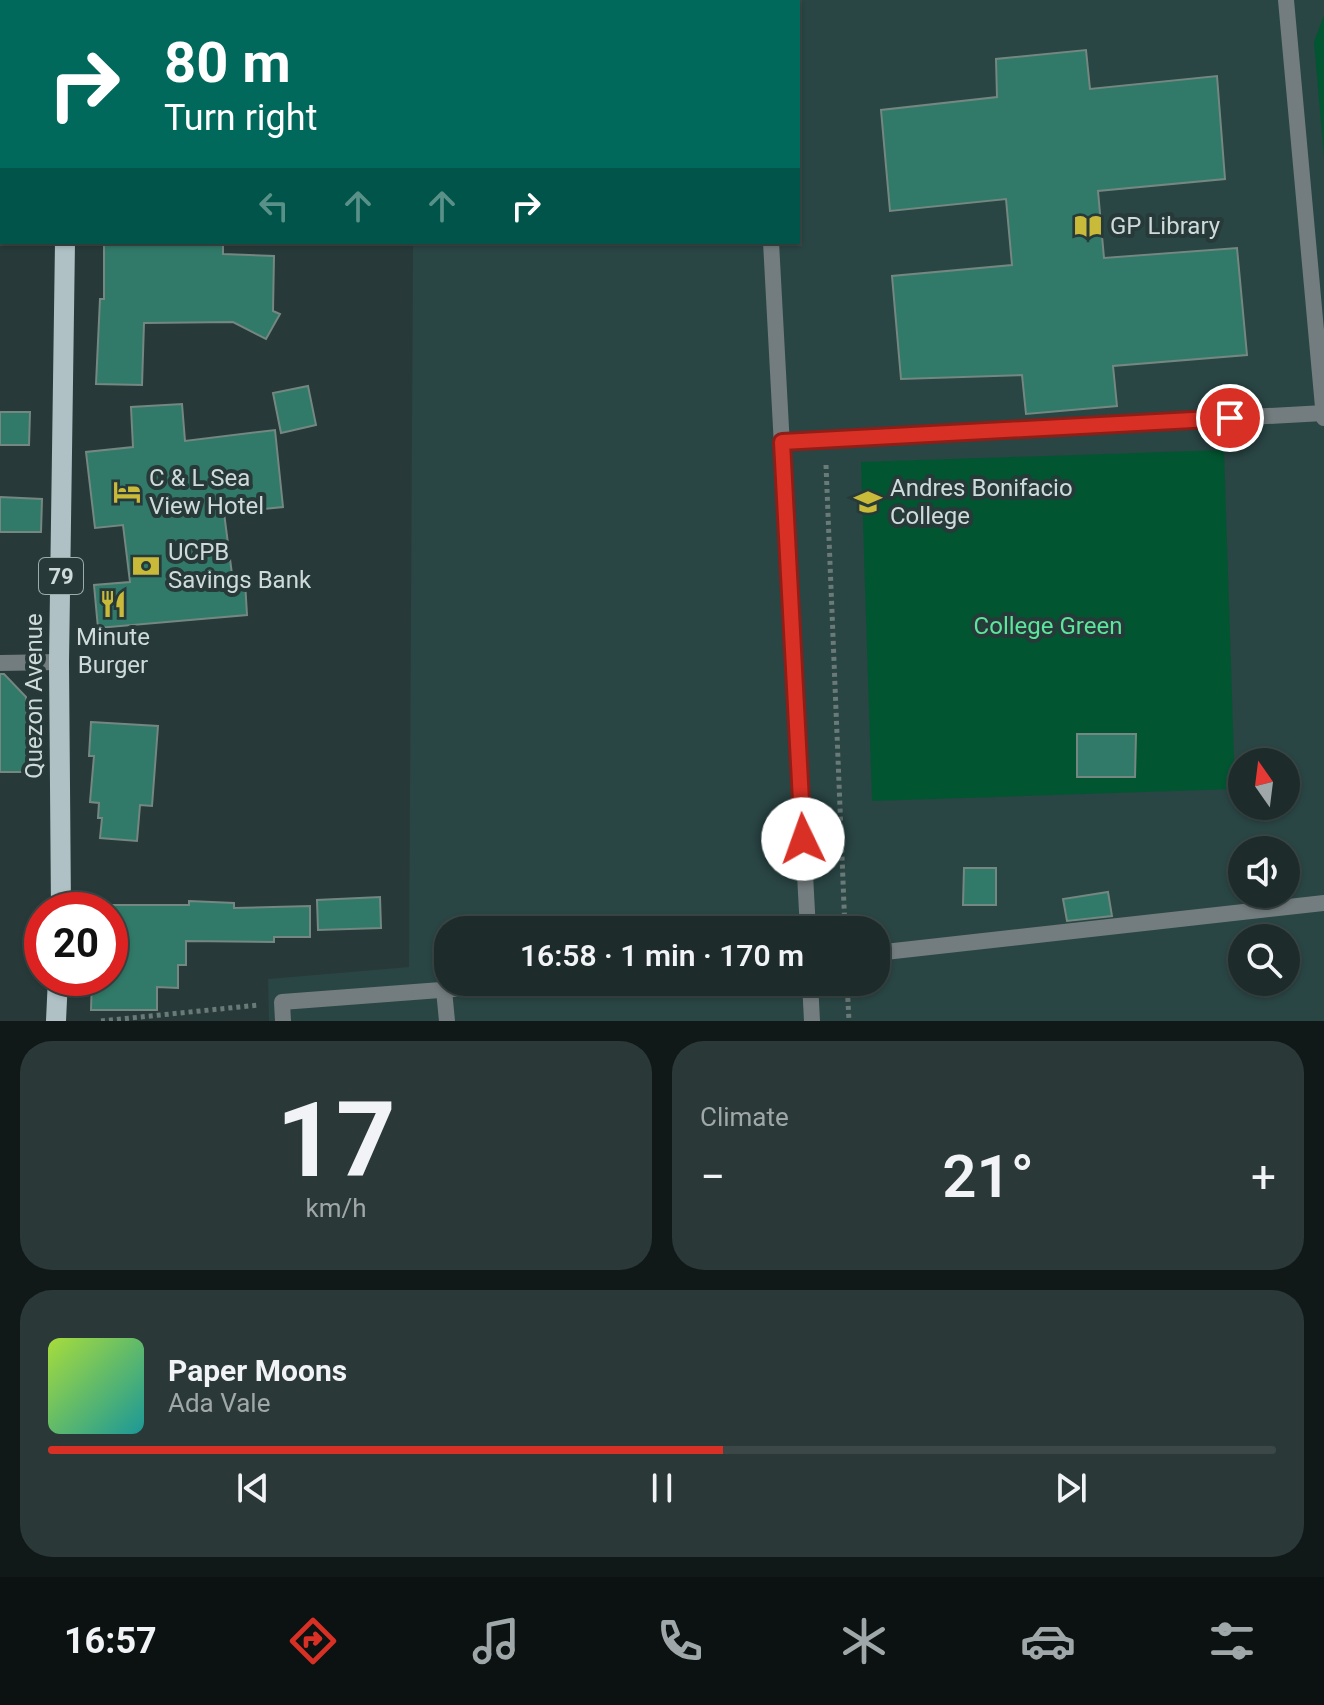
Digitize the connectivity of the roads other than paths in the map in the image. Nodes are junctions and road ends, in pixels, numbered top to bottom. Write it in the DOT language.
graph roads {
  1 [pos="1286,0"];
  2 [pos="65,244"];
  3 [pos="771,244"];
  4 [pos="1324,414"];
  5 [pos="782,442"];
  6 [pos="59,662"];
  7 [pos="0,663"];
  8 [pos="61,892"];
  9 [pos="1324,903"];
  10 [pos="807,916"];
  11 [pos="890,951"];
  12 [pos="434,991"];
  13 [pos="57,996"];
  14 [pos="445,996"];
  15 [pos="811,996"];
  16 [pos="56,1021"];
  17 [pos="283,1021"];
  18 [pos="447,1021"];
  19 [pos="812,1021"];
  1 -- 4 [label="street"];
  2 -- 6 [label="main road, Quezon Avenue / 79"];
  3 -- 5 [label="street"];
  4 -- 5 [label="street"];
  5 -- 10 [label="street"];
  6 -- 7 [label="street"];
  6 -- 8 [label="main road, Quezon Avenue / 79"];
  9 -- 11 [label="street"];
  12 -- 17 [label="street"];
  13 -- 16 [label="main road"];
  14 -- 18 [label="street"];
  15 -- 19 [label="street"];
}
